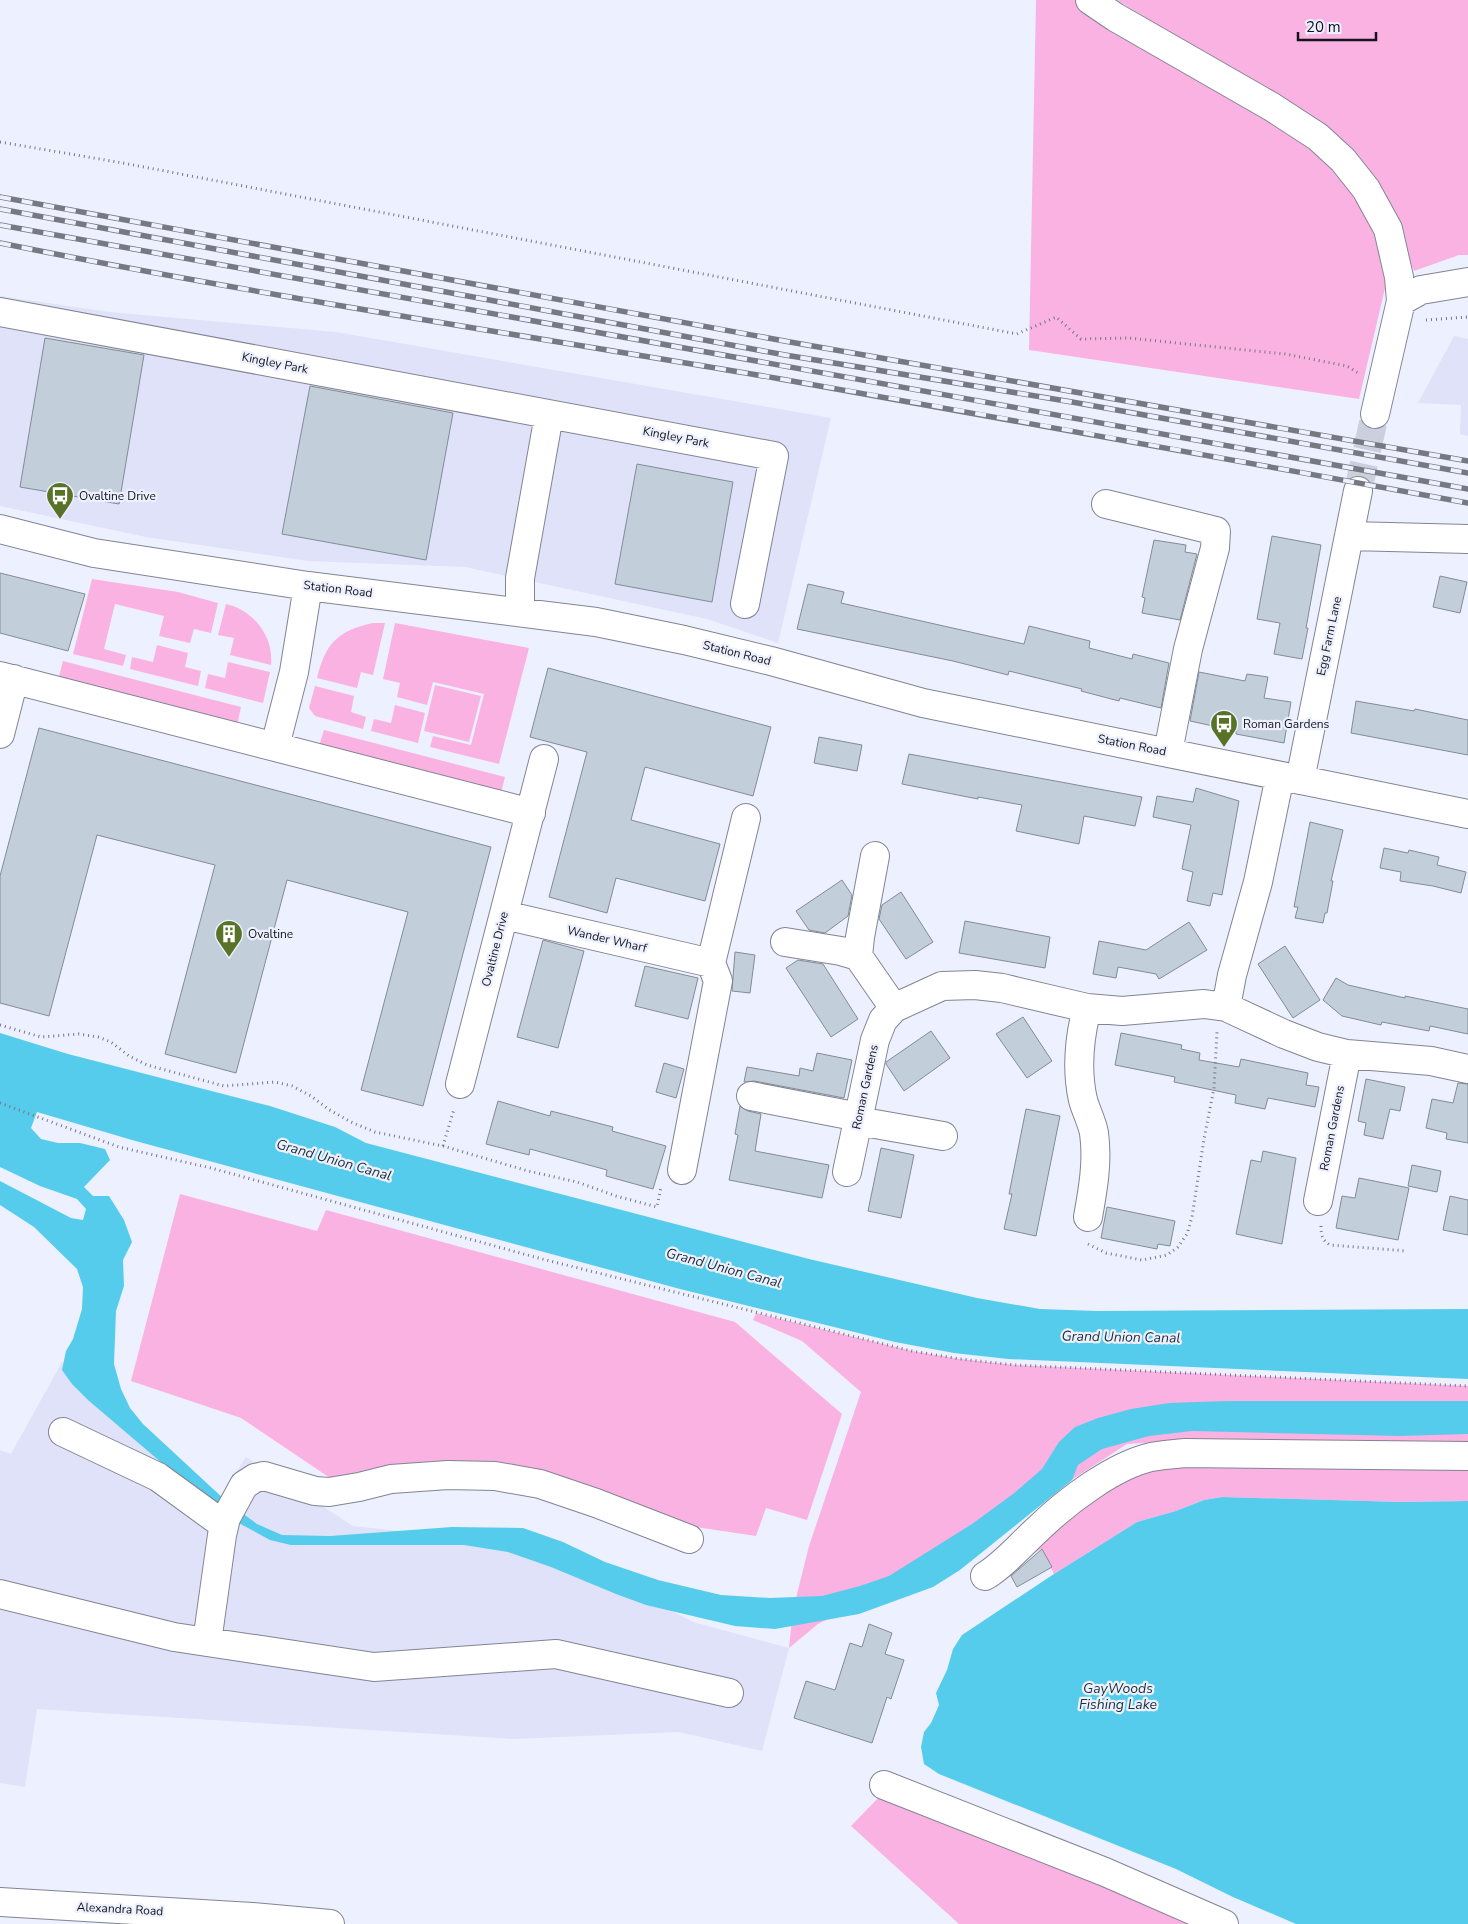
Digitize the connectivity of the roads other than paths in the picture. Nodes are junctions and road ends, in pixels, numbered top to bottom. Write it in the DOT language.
graph roads {
  1 [pos="1090,0"];
  2 [pos="1468,282"];
  3 [pos="1401,301"];
  4 [pos="0,312"];
  5 [pos="1378,402"];
  6 [pos="549,415"];
  7 [pos="1358,491"];
  8 [pos="1106,504"];
  9 [pos="0,529"];
  10 [pos="1350,536"];
  11 [pos="1468,539"];
  12 [pos="308,586"];
  13 [pos="745,604"];
  14 [pos="520,612"];
  15 [pos="7,678"];
  16 [pos="0,734"];
  17 [pos="275,746"];
  18 [pos="1168,752"];
  19 [pos="544,759"];
  20 [pos="1290,778"];
  21 [pos="530,813"];
  22 [pos="1468,814"];
  23 [pos="746,818"];
  24 [pos="875,856"];
  25 [pos="504,915"];
  26 [pos="785,942"];
  27 [pos="858,956"];
  28 [pos="711,963"];
  29 [pos="1223,1006"];
  30 [pos="894,1008"];
  31 [pos="1086,1008"];
  32 [pos="1347,1054"];
  33 [pos="1468,1068"];
  34 [pos="460,1084"];
  35 [pos="751,1096"];
  36 [pos="858,1119"];
  37 [pos="943,1136"];
  38 [pos="682,1170"];
  39 [pos="848,1172"];
  40 [pos="1318,1201"];
  41 [pos="1088,1217"];
  42 [pos="63,1432"];
  43 [pos="1468,1456"];
  44 [pos="228,1515"];
  45 [pos="689,1539"];
  46 [pos="985,1576"];
  47 [pos="0,1594"];
  48 [pos="207,1642"];
  49 [pos="729,1692"];
  50 [pos="884,1785"];
  51 [pos="0,1902"];
  52 [pos="251,1920"];
  53 [pos="330,1924"];
  54 [pos="1224,1924"];
  1 -- 3 [label="street"];
  2 -- 3 [label="street"];
  3 -- 5 [label="street"];
  4 -- 6 [label="street, Kingley Park"];
  6 -- 13 [label="street, Kingley Park"];
  6 -- 14 [label="street"];
  7 -- 10 [label="street, Egg Farm Lane"];
  8 -- 18 [label="street"];
  9 -- 12 [label="street, Station Road"];
  10 -- 11 [label="street"];
  10 -- 20 [label="street, Egg Farm Lane"];
  12 -- 14 [label="street, Station Road"];
  12 -- 17 [label="street"];
  14 -- 18 [label="street, Station Road"];
  15 -- 16 [label="street"];
  15 -- 17 [label="street"];
  17 -- 21 [label="street"];
  18 -- 20 [label="street, Station Road"];
  19 -- 21 [label="street, Ovaltine Drive"];
  20 -- 22 [label="street, Station Road"];
  20 -- 29 [label="street"];
  21 -- 25 [label="street, Ovaltine Drive"];
  23 -- 28 [label="street"];
  24 -- 27 [label="street"];
  25 -- 28 [label="street, Wander Wharf"];
  25 -- 34 [label="street, Ovaltine Drive"];
  26 -- 27 [label="street"];
  27 -- 30 [label="street"];
  28 -- 38 [label="street"];
  29 -- 31 [label="street"];
  29 -- 32 [label="street"];
  30 -- 31 [label="street"];
  30 -- 36 [label="street, Roman Gardens"];
  31 -- 41 [label="street"];
  32 -- 33 [label="street"];
  32 -- 40 [label="street, Roman Gardens"];
  35 -- 36 [label="street"];
  36 -- 37 [label="street"];
  36 -- 39 [label="street, Roman Gardens"];
  42 -- 44 [label="street"];
  43 -- 46 [label="street"];
  44 -- 45 [label="street"];
  44 -- 48 [label="street"];
  47 -- 48 [label="street"];
  48 -- 49 [label="street"];
  50 -- 54 [label="street"];
  51 -- 52 [label="street, Alexandra Road"];
  52 -- 53 [label="street, Alexandra Road"];
}
